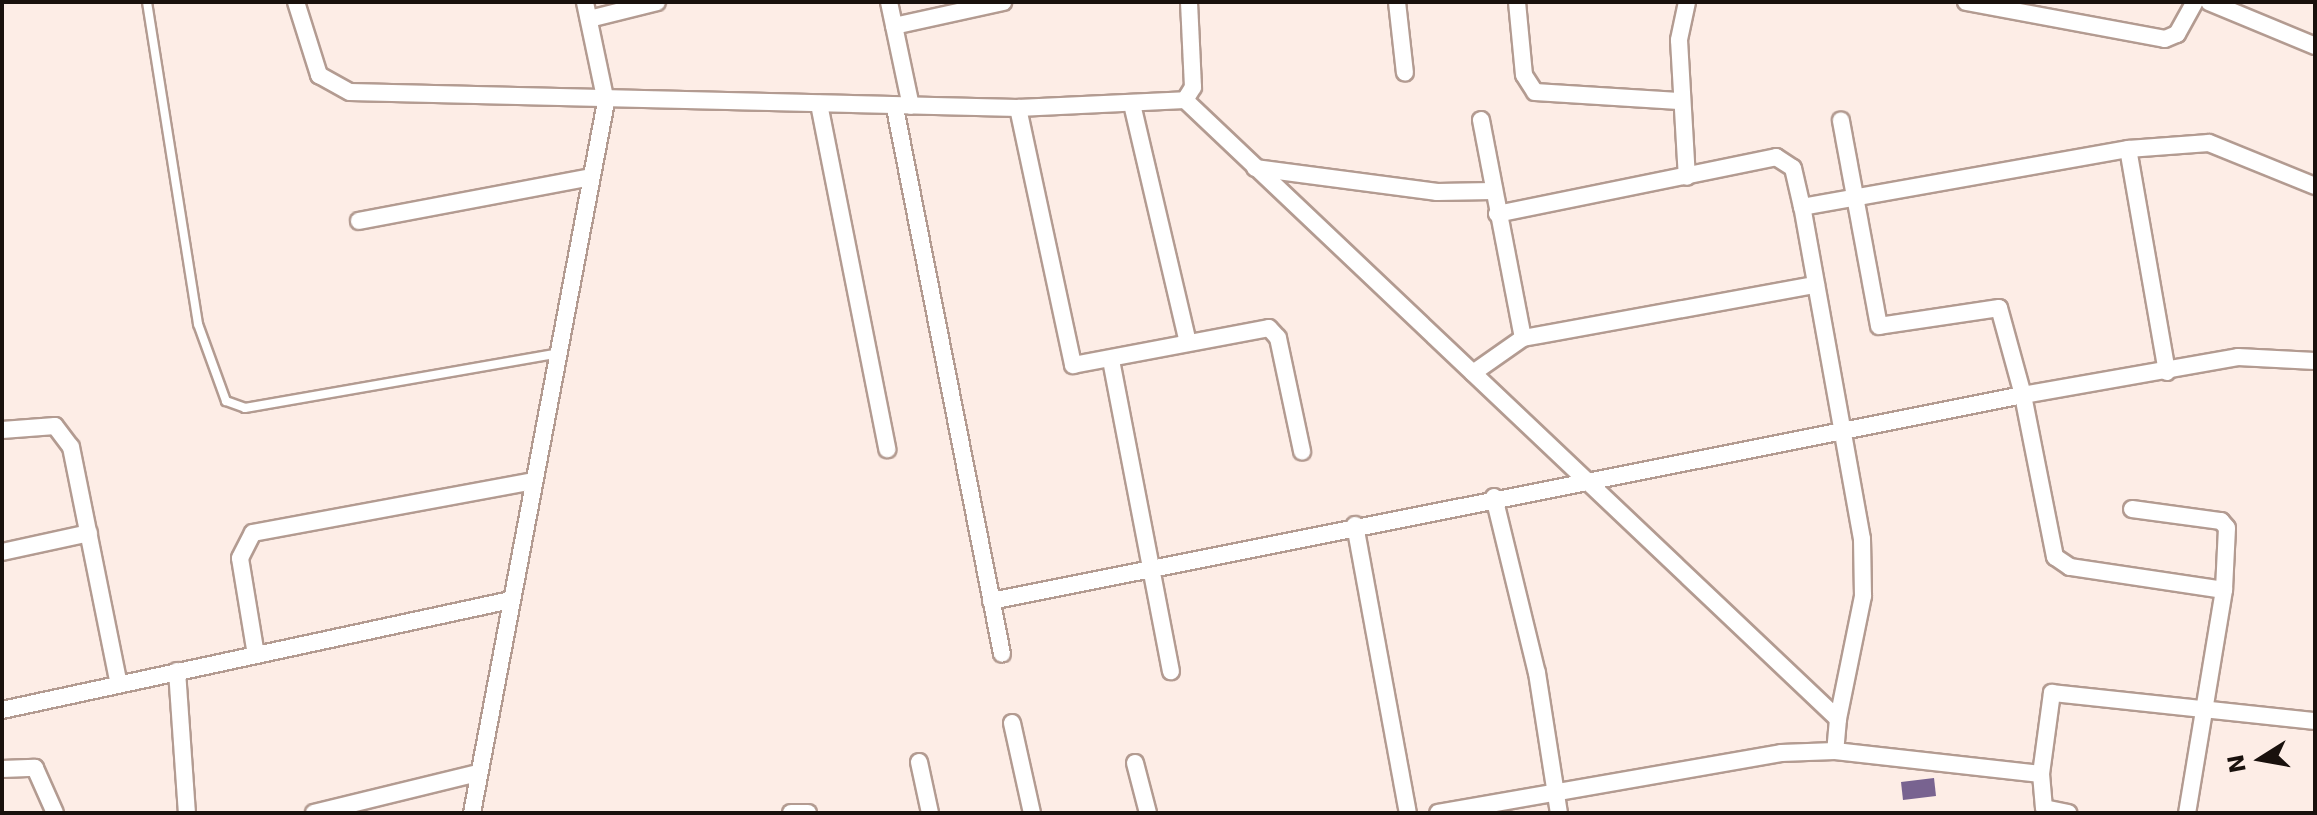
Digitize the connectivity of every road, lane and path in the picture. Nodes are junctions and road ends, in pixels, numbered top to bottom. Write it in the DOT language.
graph roads {
  1 [pos="147,2"];
  2 [pos="296,2"];
  3 [pos="657,2"];
  4 [pos="889,2"];
  5 [pos="1003,2"];
  6 [pos="1189,2"];
  7 [pos="1397,2"];
  8 [pos="1517,2"];
  9 [pos="1687,2"];
  10 [pos="1966,2"];
  11 [pos="2195,2"];
  12 [pos="2209,2"];
  13 [pos="587,10"];
  14 [pos="894,26"];
  15 [pos="2315,46"];
  16 [pos="1405,73"];
  17 [pos="1185,100"];
  18 [pos="1679,101"];
  19 [pos="606,102"];
  20 [pos="819,104"];
  21 [pos="1132,104"];
  22 [pos="903,107"];
  23 [pos="1018,108"];
  24 [pos="1481,120"];
  25 [pos="1841,120"];
  26 [pos="2128,149"];
  27 [pos="1255,168"];
  28 [pos="591,177"];
  29 [pos="1687,177"];
  30 [pos="2315,186"];
  31 [pos="1493,191"];
  32 [pos="1853,196"];
  33 [pos="1802,207"];
  34 [pos="1497,214"];
  35 [pos="359,221"];
  36 [pos="1816,285"];
  37 [pos="1523,338"];
  38 [pos="1188,343"];
  39 [pos="554,354"];
  40 [pos="1111,360"];
  41 [pos="2315,361"];
  42 [pos="2167,372"];
  43 [pos="1473,373"];
  44 [pos="2023,395"];
  45 [pos="1844,428"];
  46 [pos="2,430"];
  47 [pos="887,449"];
  48 [pos="1302,451"];
  49 [pos="1585,480"];
  50 [pos="529,482"];
  51 [pos="1494,497"];
  52 [pos="2132,509"];
  53 [pos="1355,525"];
  54 [pos="89,533"];
  55 [pos="2,552"];
  56 [pos="1153,568"];
  57 [pos="2224,590"];
  58 [pos="506,601"];
  59 [pos="991,601"];
  60 [pos="1002,654"];
  61 [pos="256,655"];
  62 [pos="177,671"];
  63 [pos="1171,671"];
  64 [pos="119,684"];
  65 [pos="2203,708"];
  66 [pos="2,710"];
  67 [pos="1838,719"];
  68 [pos="2315,721"];
  69 [pos="1012,723"];
  70 [pos="1835,751"];
  71 [pos="919,762"];
  72 [pos="1135,763"];
  73 [pos="2,769"];
  74 [pos="478,773"];
  75 [pos="2041,774"];
  76 [pos="1554,790"];
  77 [pos="2044,811"];
  78 [pos="55,813"];
  79 [pos="187,813"];
  80 [pos="314,813"];
  81 [pos="472,813"];
  82 [pos="791,813"];
  83 [pos="808,813"];
  84 [pos="930,813"];
  85 [pos="1032,813"];
  86 [pos="1148,813"];
  87 [pos="1408,813"];
  88 [pos="1438,813"];
  89 [pos="1559,813"];
  90 [pos="2068,813"];
  91 [pos="2187,813"];
  1 -- 39 [label="lane"];
  2 -- 19 [label="street"];
  3 -- 13 [label="street"];
  4 -- 14 [label="street"];
  5 -- 14 [label="street"];
  6 -- 17 [label="street"];
  7 -- 16 [label="street"];
  8 -- 18 [label="street"];
  9 -- 18 [label="street"];
  10 -- 11 [label="street"];
  12 -- 15 [label="street"];
  13 -- 19 [label="street"];
  14 -- 22 [label="street"];
  17 -- 21 [label="street"];
  17 -- 27 [label="street"];
  18 -- 29 [label="street"];
  19 -- 20 [label="street"];
  19 -- 28 [label="street"];
  20 -- 22 [label="street"];
  20 -- 47 [label="street"];
  21 -- 23 [label="street"];
  21 -- 38 [label="street"];
  22 -- 23 [label="street"];
  22 -- 59 [label="street"];
  23 -- 40 [label="street"];
  24 -- 31 [label="street"];
  25 -- 32 [label="street"];
  26 -- 30 [label="street"];
  26 -- 32 [label="street"];
  26 -- 42 [label="street"];
  27 -- 31 [label="street"];
  27 -- 43 [label="street"];
  28 -- 35 [label="street"];
  28 -- 39 [label="street"];
  29 -- 33 [label="street"];
  29 -- 34 [label="street"];
  31 -- 34 [label="street"];
  32 -- 33 [label="street"];
  32 -- 44 [label="street"];
  33 -- 36 [label="street"];
  34 -- 37 [label="street"];
  36 -- 37 [label="street"];
  36 -- 45 [label="street"];
  37 -- 43 [label="street"];
  38 -- 40 [label="street"];
  38 -- 48 [label="street"];
  39 -- 50 [label="street"];
  40 -- 56 [label="street"];
  41 -- 42 [label="street"];
  42 -- 44 [label="street"];
  43 -- 49 [label="street"];
  44 -- 45 [label="street"];
  44 -- 57 [label="street"];
  45 -- 49 [label="street"];
  45 -- 67 [label="street"];
  46 -- 54 [label="street"];
  49 -- 51 [label="street"];
  49 -- 67 [label="street"];
  50 -- 58 [label="street"];
  50 -- 61 [label="street"];
  51 -- 53 [label="street"];
  51 -- 76 [label="street"];
  52 -- 57 [label="street"];
  53 -- 56 [label="street"];
  53 -- 87 [label="street"];
  54 -- 55 [label="street"];
  54 -- 64 [label="street"];
  56 -- 59 [label="street"];
  56 -- 63 [label="street"];
  57 -- 65 [label="street"];
  58 -- 61 [label="street"];
  58 -- 74 [label="street"];
  59 -- 60 [label="street"];
  61 -- 62 [label="street"];
  62 -- 64 [label="street"];
  62 -- 79 [label="street"];
  64 -- 66 [label="street"];
  65 -- 68 [label="street"];
  65 -- 75 [label="street"];
  65 -- 91 [label="street"];
  67 -- 70 [label="street"];
  69 -- 85 [label="street"];
  70 -- 75 [label="street"];
  70 -- 76 [label="street"];
  71 -- 84 [label="street"];
  72 -- 86 [label="street"];
  73 -- 78 [label="street"];
  74 -- 80 [label="street"];
  74 -- 81 [label="street"];
  75 -- 77 [label="street"];
  76 -- 88 [label="street"];
  76 -- 89 [label="street"];
  77 -- 90 [label="street"];
  82 -- 83 [label="street"];
}
